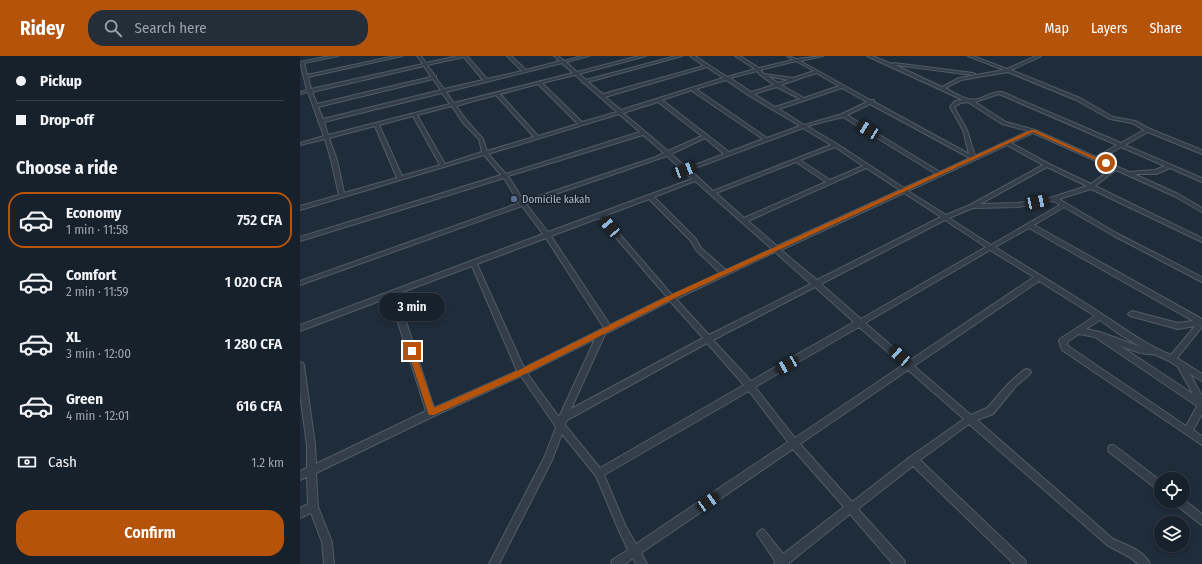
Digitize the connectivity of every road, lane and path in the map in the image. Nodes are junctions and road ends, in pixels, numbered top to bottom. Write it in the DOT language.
graph roads {
  1 [pos="336,56"];
  2 [pos="400,56"];
  3 [pos="419,56"];
  4 [pos="464,56"];
  5 [pos="510,56"];
  6 [pos="556,56"];
  7 [pos="587,56"];
  8 [pos="644,56"];
  9 [pos="680,56"];
  10 [pos="692,56"];
  11 [pos="737,56"];
  12 [pos="789,56"];
  13 [pos="821,56"];
  14 [pos="869,56"];
  15 [pos="883,56"];
  16 [pos="970,56"];
  17 [pos="1039,56"];
  18 [pos="795,60"];
  19 [pos="563,62"];
  20 [pos="885,62"];
  21 [pos="301,63"];
  22 [pos="426,64"];
  23 [pos="707,66"];
  24 [pos="758,69"];
  25 [pos="1007,70"];
  26 [pos="526,71"];
  27 [pos="816,72"];
  28 [pos="575,74"];
  29 [pos="762,74"];
  30 [pos="979,75"];
  31 [pos="306,76"];
  32 [pos="435,77"];
  33 [pos="726,79"];
  34 [pos="796,79"];
  35 [pos="486,81"];
  36 [pos="584,82"];
  37 [pos="539,83"];
  38 [pos="777,85"];
  39 [pos="843,86"];
  40 [pos="941,89"];
  41 [pos="309,90"];
  42 [pos="694,90"];
  43 [pos="444,91"];
  44 [pos="300,92"];
  45 [pos="497,94"];
  46 [pos="750,94"];
  47 [pos="602,96"];
  48 [pos="803,99"];
  49 [pos="659,100"];
  50 [pos="966,100"];
  51 [pos="872,101"];
  52 [pos="454,105"];
  53 [pos="316,106"];
  54 [pos="774,109"];
  55 [pos="620,112"];
  56 [pos="415,115"];
  57 [pos="844,115"];
  58 [pos="320,121"];
  59 [pos="376,124"];
  60 [pos="581,124"];
  61 [pos="804,126"];
  62 [pos="1033,130"];
  63 [pos="1148,130"];
  64 [pos="643,133"];
  65 [pos="705,136"];
  66 [pos="326,137"];
  67 [pos="537,138"];
  68 [pos="767,140"];
  69 [pos="1007,143"];
  70 [pos="300,144"];
  71 [pos="835,144"];
  72 [pos="1121,145"];
  73 [pos="485,152"];
  74 [pos="1202,152"];
  75 [pos="666,153"];
  76 [pos="728,154"];
  77 [pos="973,158"];
  78 [pos="1096,159"];
  79 [pos="796,160"];
  80 [pos="443,165"];
  81 [pos="866,166"];
  82 [pos="1047,166"];
  83 [pos="1170,166"];
  84 [pos="1116,168"];
  85 [pos="685,170"];
  86 [pos="1128,173"];
  87 [pos="940,174"];
  88 [pos="505,176"];
  89 [pos="400,178"];
  90 [pos="696,179"];
  91 [pos="1202,180"];
  92 [pos="830,182"];
  93 [pos="1091,187"];
  94 [pos="903,191"];
  95 [pos="712,193"];
  96 [pos="342,195"];
  97 [pos="650,196"];
  98 [pos="1054,199"];
  99 [pos="523,204"];
  100 [pos="1064,204"];
  101 [pos="972,206"];
  102 [pos="300,208"];
  103 [pos="1202,210"];
  104 [pos="600,215"];
  105 [pos="946,217"];
  106 [pos="744,220"];
  107 [pos="1029,224"];
  108 [pos="547,235"];
  109 [pos="300,240"];
  110 [pos="1202,240"];
  111 [pos="990,247"];
  112 [pos="776,248"];
  113 [pos="474,264"];
  114 [pos="725,273"];
  115 [pos="1039,277"];
  116 [pos="1202,280"];
  117 [pos="300,283"];
  118 [pos="816,284"];
  119 [pos="393,294"];
  120 [pos="671,298"];
  121 [pos="1132,314"];
  122 [pos="1100,316"];
  123 [pos="861,322"];
  124 [pos="1202,322"];
  125 [pos="300,328"];
  126 [pos="605,331"];
  127 [pos="1078,331"];
  128 [pos="1097,334"];
  129 [pos="708,339"];
  130 [pos="1158,353"];
  131 [pos="1172,359"];
  132 [pos="300,365"];
  133 [pos="910,365"];
  134 [pos="1181,365"];
  135 [pos="522,372"];
  136 [pos="1027,372"];
  137 [pos="1202,378"];
  138 [pos="750,386"];
  139 [pos="1202,405"];
  140 [pos="432,413"];
  141 [pos="970,419"];
  142 [pos="561,421"];
  143 [pos="1188,430"];
  144 [pos="1202,440"];
  145 [pos="794,443"];
  146 [pos="1112,449"];
  147 [pos="913,460"];
  148 [pos="312,471"];
  149 [pos="599,474"];
  150 [pos="300,476"];
  151 [pos="1154,482"];
  152 [pos="313,507"];
  153 [pos="1187,508"];
  154 [pos="850,509"];
  155 [pos="300,513"];
  156 [pos="1202,520"];
  157 [pos="762,534"];
  158 [pos="635,551"];
  159 [pos="782,563"];
  160 [pos="329,564"];
  161 [pos="494,564"];
  162 [pos="616,564"];
  163 [pos="642,564"];
  164 [pos="900,564"];
  165 [pos="1021,564"];
  166 [pos="1145,564"];
  1 -- 21 [label="street"];
  2 -- 31 [label="street"];
  3 -- 22 [label="street"];
  4 -- 22 [label="street"];
  4 -- 35 [label="street"];
  5 -- 26 [label="street"];
  6 -- 19 [label="street"];
  7 -- 19 [label="street"];
  8 -- 28 [label="street"];
  9 -- 36 [label="street"];
  10 -- 23 [label="street"];
  11 -- 24 [label="street"];
  12 -- 18 [label="street"];
  13 -- 18 [label="street"];
  14 -- 20 [label="street"];
  15 -- 20 [label="street"];
  16 -- 25 [label="street"];
  17 -- 25 [label="street"];
  18 -- 24 [label="street"];
  18 -- 27 [label="street"];
  19 -- 26 [label="street"];
  19 -- 28 [label="street"];
  20 -- 30 [label="street"];
  20 -- 40 [label="street"];
  21 -- 31 [label="street"];
  22 -- 32 [label="street"];
  22 -- 41 [label="street"];
  23 -- 33 [label="street"];
  23 -- 47 [label="street"];
  24 -- 29 [label="street"];
  24 -- 33 [label="street"];
  25 -- 30 [label="street"];
  25 -- 63 [label="street"];
  26 -- 35 [label="street"];
  27 -- 34 [label="street"];
  27 -- 39 [label="street"];
  28 -- 36 [label="street"];
  28 -- 37 [label="street"];
  29 -- 34 [label="street"];
  29 -- 38 [label="street"];
  30 -- 40 [label="street"];
  31 -- 41 [label="street"];
  32 -- 43 [label="street"];
  32 -- 53 [label="street"];
  33 -- 42 [label="street"];
  33 -- 46 [label="street"];
  34 -- 38 [label="street"];
  35 -- 43 [label="street"];
  36 -- 47 [label="street"];
  37 -- 45 [label="street"];
  37 -- 60 [label="street"];
  38 -- 46 [label="street"];
  38 -- 48 [label="street"];
  39 -- 48 [label="street"];
  39 -- 51 [label="street"];
  40 -- 50 [label="street"];
  41 -- 44 [label="street"];
  41 -- 53 [label="street"];
  42 -- 49 [label="street"];
  42 -- 68 [label="street"];
  43 -- 52 [label="street"];
  43 -- 58 [label="street"];
  45 -- 52 [label="street"];
  45 -- 67 [label="street"];
  46 -- 54 [label="street"];
  47 -- 55 [label="street"];
  48 -- 54 [label="street"];
  49 -- 55 [label="street"];
  49 -- 65 [label="street"];
  50 -- 62 [label="street"];
  50 -- 72 [label="street"];
  50 -- 77 [label="street"];
  51 -- 57 [label="street"];
  51 -- 77 [label="street"];
  52 -- 56 [label="street"];
  52 -- 73 [label="street"];
  53 -- 58 [label="street"];
  54 -- 61 [label="street"];
  55 -- 60 [label="street"];
  55 -- 64 [label="street"];
  56 -- 59 [label="street"];
  56 -- 80 [label="street"];
  57 -- 61 [label="street"];
  57 -- 87 [label="street"];
  58 -- 66 [label="street"];
  59 -- 66 [label="street"];
  59 -- 89 [label="street"];
  60 -- 67 [label="street"];
  61 -- 68 [label="street"];
  61 -- 71 [label="street"];
  62 -- 69 [label="street"];
  62 -- 78 [label="street"];
  63 -- 72 [label="street"];
  63 -- 74 [label="street"];
  64 -- 75 [label="street"];
  64 -- 88 [label="street"];
  65 -- 75 [label="street"];
  65 -- 76 [label="street"];
  66 -- 70 [label="street"];
  66 -- 96 [label="street"];
  67 -- 73 [label="street"];
  68 -- 76 [label="street"];
  69 -- 77 [label="street"];
  69 -- 82 [label="street"];
  71 -- 79 [label="street"];
  71 -- 81 [label="street"];
  72 -- 78 [label="street"];
  72 -- 83 [label="street"];
  73 -- 80 [label="street"];
  73 -- 88 [label="street"];
  75 -- 85 [label="street"];
  75 -- 99 [label="street"];
  76 -- 85 [label="street"];
  77 -- 87 [label="street"];
  78 -- 84 [label="street"];
  79 -- 92 [label="street"];
  79 -- 95 [label="street"];
  80 -- 89 [label="street"];
  81 -- 92 [label="street"];
  81 -- 94 [label="street"];
  82 -- 93 [label="street"];
  82 -- 101 [label="street"];
  83 -- 86 [label="street"];
  83 -- 91 [label="street"];
  84 -- 86 [label="street"];
  84 -- 93 [label="street"];
  85 -- 90 [label="street"];
  86 -- 103 [label="street"];
  87 -- 94 [label="street"];
  88 -- 99 [label="street"];
  88 -- 109 [label="street"];
  89 -- 96 [label="street"];
  90 -- 95 [label="street"];
  90 -- 97 [label="street"];
  92 -- 106 [label="street"];
  93 -- 98 [label="street"];
  93 -- 110 [label="street"];
  94 -- 105 [label="street"];
  94 -- 112 [label="street"];
  95 -- 106 [label="street"];
  96 -- 102 [label="street"];
  97 -- 104 [label="street"];
  97 -- 114 [label="street"];
  98 -- 100 [label="street"];
  98 -- 101 [label="street"];
  99 -- 108 [label="street"];
  99 -- 117 [label="street"];
  100 -- 107 [label="street"];
  100 -- 116 [label="street"];
  101 -- 105 [label="street"];
  104 -- 108 [label="street"];
  104 -- 120 [label="street"];
  105 -- 111 [label="street"];
  105 -- 118 [label="street"];
  106 -- 112 [label="street"];
  107 -- 111 [label="street"];
  107 -- 124 [label="street"];
  108 -- 113 [label="street"];
  108 -- 126 [label="street"];
  111 -- 115 [label="street"];
  111 -- 123 [label="street"];
  112 -- 114 [label="street"];
  112 -- 118 [label="street"];
  113 -- 119 [label="street"];
  113 -- 135 [label="street"];
  114 -- 120 [label="street"];
  115 -- 122 [label="street"];
  115 -- 133 [label="street"];
  118 -- 123 [label="street"];
  118 -- 129 [label="street"];
  119 -- 125 [label="street"];
  119 -- 140 [label="street"];
  120 -- 126 [label="street"];
  120 -- 129 [label="street"];
  121 -- 124 [label="street"];
  122 -- 127 [label="street"];
  122 -- 130 [label="street"];
  123 -- 133 [label="street"];
  123 -- 138 [label="street"];
  124 -- 131 [label="street"];
  126 -- 135 [label="street"];
  126 -- 142 [label="street"];
  127 -- 128 [label="street"];
  127 -- 143 [label="street"];
  128 -- 130 [label="street"];
  128 -- 139 [label="street"];
  129 -- 138 [label="street"];
  129 -- 142 [label="street"];
  130 -- 131 [label="street"];
  131 -- 134 [label="street"];
  132 -- 148 [label="street"];
  133 -- 141 [label="street"];
  133 -- 145 [label="street"];
  134 -- 137 [label="street"];
  134 -- 139 [label="street"];
  135 -- 140 [label="street"];
  135 -- 142 [label="street"];
  136 -- 141 [label="street"];
  138 -- 145 [label="street"];
  138 -- 149 [label="street"];
  139 -- 143 [label="street"];
  140 -- 148 [label="street"];
  141 -- 147 [label="street"];
  141 -- 166 [label="street"];
  142 -- 149 [label="street"];
  142 -- 161 [label="street"];
  143 -- 144 [label="street"];
  145 -- 154 [label="street"];
  145 -- 158 [label="street"];
  146 -- 151 [label="street"];
  147 -- 154 [label="street"];
  147 -- 165 [label="street"];
  148 -- 150 [label="street"];
  148 -- 152 [label="street"];
  149 -- 158 [label="street"];
  152 -- 155 [label="street"];
  152 -- 160 [label="street"];
  153 -- 156 [label="street"];
  154 -- 159 [label="street"];
  154 -- 164 [label="street"];
  157 -- 159 [label="street"];
  158 -- 162 [label="street"];
  158 -- 163 [label="street"];
}
